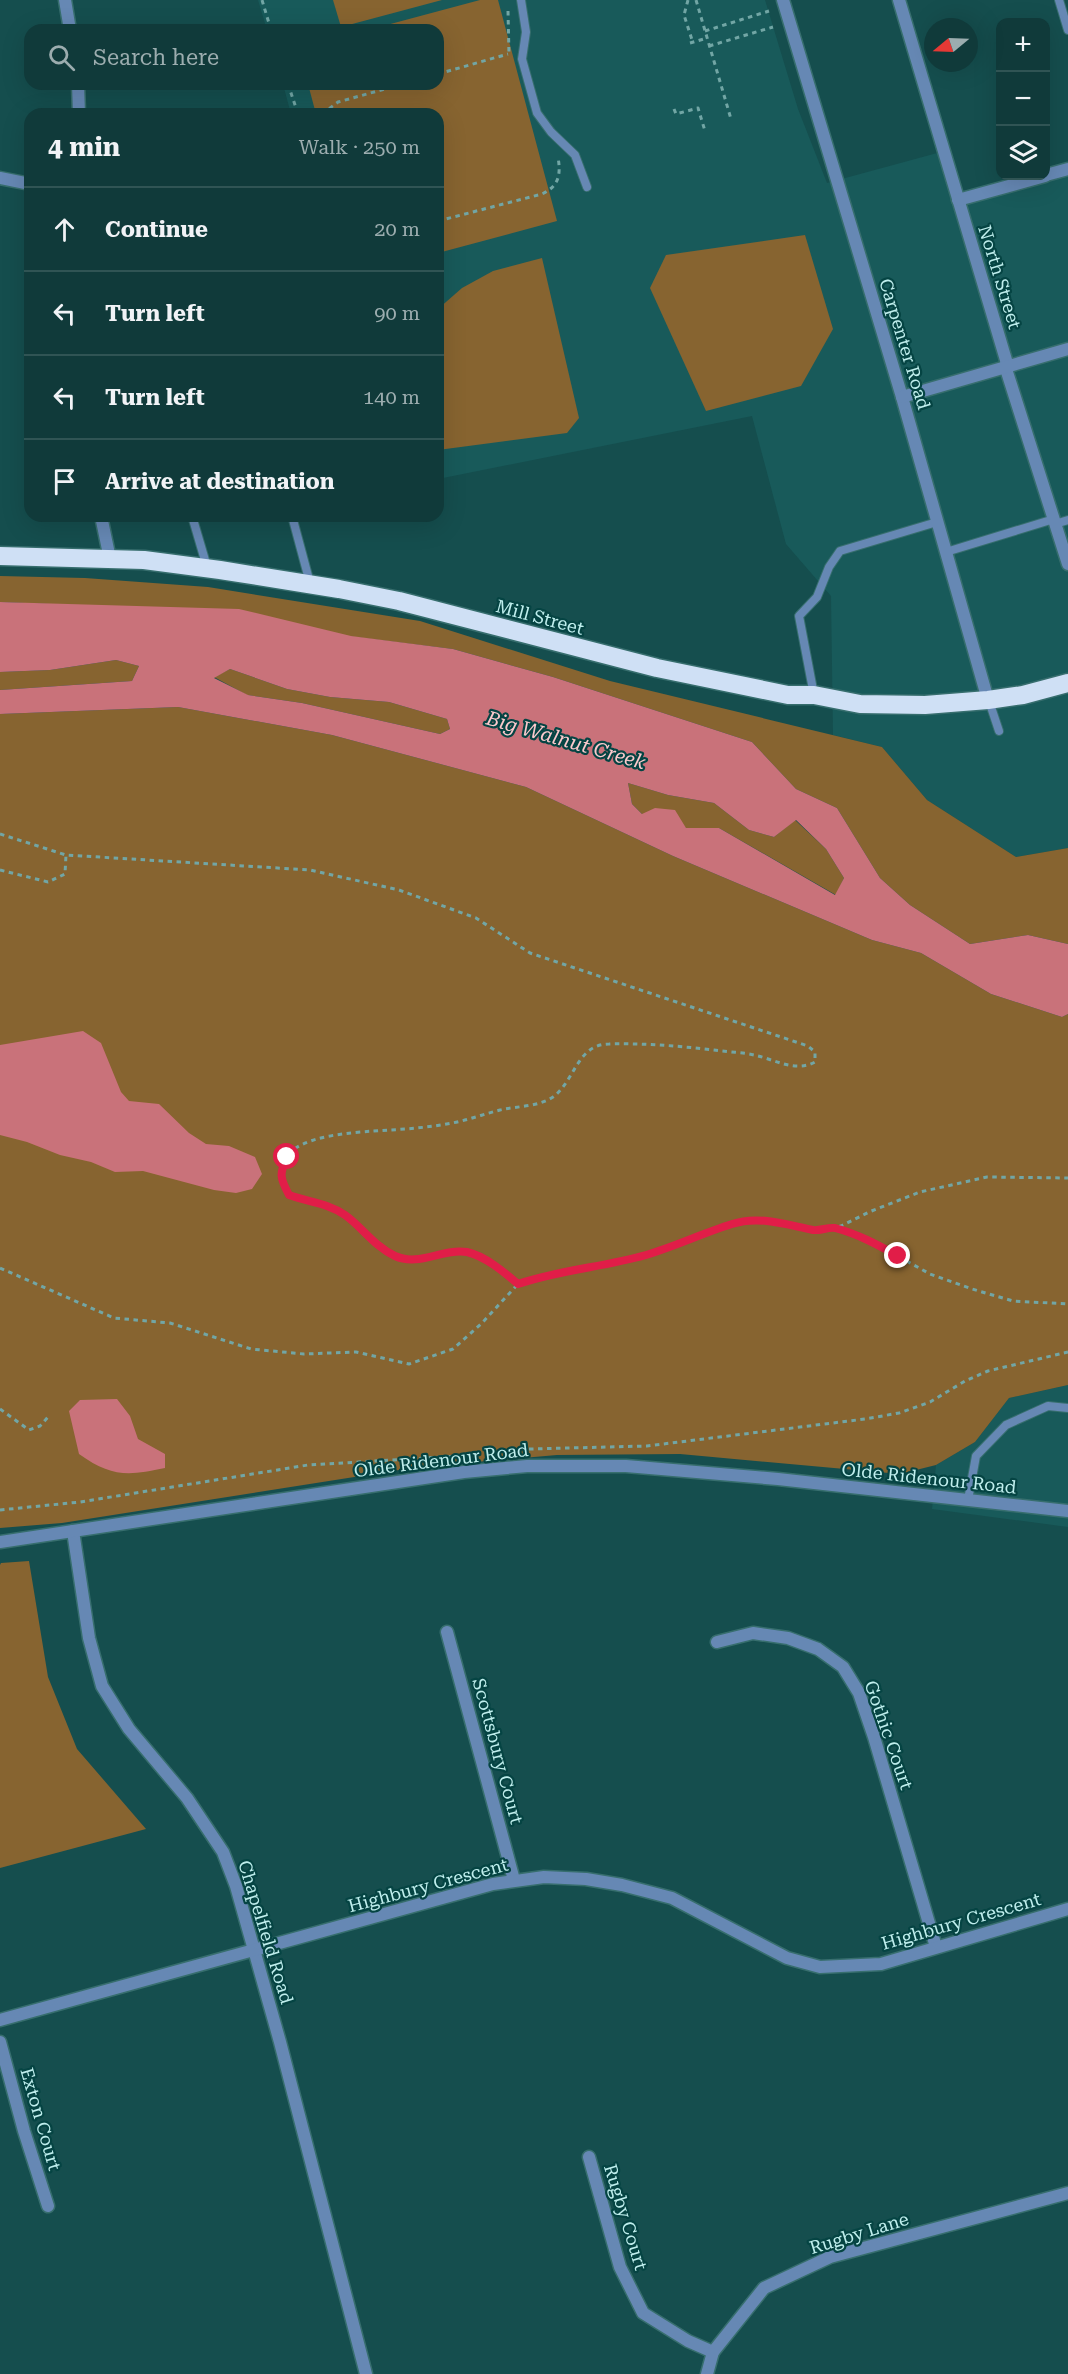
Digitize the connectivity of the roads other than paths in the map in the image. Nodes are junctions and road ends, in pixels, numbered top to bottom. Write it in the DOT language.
graph roads {
  1 [pos="65,0"];
  2 [pos="521,0"];
  3 [pos="783,0"];
  4 [pos="898,0"];
  5 [pos="1059,0"];
  6 [pos="69,24"];
  7 [pos="1068,30"];
  8 [pos="78,90"];
  9 [pos="79,108"];
  10 [pos="1068,169"];
  11 [pos="1050,174"];
  12 [pos="0,178"];
  13 [pos="1028,180"];
  14 [pos="24,183"];
  15 [pos="587,187"];
  16 [pos="958,200"];
  17 [pos="1068,349"];
  18 [pos="1007,366"];
  19 [pos="902,398"];
  20 [pos="1068,520"];
  21 [pos="1054,521"];
  22 [pos="102,522"];
  23 [pos="194,522"];
  24 [pos="294,522"];
  25 [pos="937,522"];
  26 [pos="946,552"];
  27 [pos="0,556"];
  28 [pos="110,559"];
  29 [pos="1068,564"];
  30 [pos="207,568"];
  31 [pos="310,584"];
  32 [pos="1068,683"];
  33 [pos="813,695"];
  34 [pos="988,700"];
  35 [pos="999,731"];
  36 [pos="1068,1408"];
  37 [pos="968,1500"];
  38 [pos="1068,1511"];
  39 [pos="73,1531"];
  40 [pos="0,1542"];
  41 [pos="447,1632"];
  42 [pos="717,1642"];
  43 [pos="514,1880"];
  44 [pos="1068,1909"];
  45 [pos="936,1947"];
  46 [pos="254,1950"];
  47 [pos="0,2020"];
  48 [pos="0,2042"];
  49 [pos="589,2157"];
  50 [pos="1068,2193"];
  51 [pos="48,2206"];
  52 [pos="713,2352"];
  53 [pos="366,2374"];
  54 [pos="707,2374"];
  1 -- 6 [label="street"];
  2 -- 15 [label="lane"];
  3 -- 19 [label="street, Carpenter Road"];
  4 -- 16 [label="street, North Street"];
  5 -- 7 [label="lane"];
  8 -- 9 [label="street"];
  10 -- 11 [label="street"];
  12 -- 14 [label="street"];
  13 -- 16 [label="street"];
  16 -- 18 [label="street, North Street"];
  17 -- 18 [label="street"];
  18 -- 19 [label="street"];
  18 -- 21 [label="street, North Street"];
  19 -- 25 [label="street, Carpenter Road"];
  20 -- 21 [label="lane"];
  21 -- 26 [label="lane"];
  21 -- 29 [label="street, North Street"];
  22 -- 28 [label="street"];
  23 -- 30 [label="lane"];
  24 -- 31 [label="lane"];
  25 -- 26 [label="street, Carpenter Road"];
  25 -- 33 [label="lane"];
  26 -- 34 [label="street, Carpenter Road"];
  27 -- 28 [label="highway, Mill Street"];
  28 -- 30 [label="highway, Mill Street"];
  30 -- 31 [label="highway, Mill Street"];
  31 -- 33 [label="highway, Mill Street"];
  32 -- 34 [label="highway, Mill Street"];
  33 -- 34 [label="highway, Mill Street"];
  34 -- 35 [label="lane"];
  36 -- 37 [label="lane"];
  37 -- 38 [label="street, Olde Ridenour Road"];
  37 -- 39 [label="street, Olde Ridenour Road"];
  39 -- 40 [label="street, Olde Ridenour Road"];
  39 -- 46 [label="street, Chapelfield Road"];
  41 -- 43 [label="street, Scottsbury Court"];
  42 -- 45 [label="street, Gothic Court"];
  43 -- 45 [label="street, Highbury Crescent"];
  43 -- 46 [label="street, Highbury Crescent"];
  44 -- 45 [label="street, Highbury Crescent"];
  46 -- 47 [label="street, Highbury Crescent"];
  46 -- 53 [label="street, Chapelfield Road"];
  48 -- 51 [label="street, Exton Court"];
  49 -- 52 [label="street, Rugby Court"];
  50 -- 52 [label="street, Rugby Lane"];
  52 -- 54 [label="street, Rugby Lane"];
}
